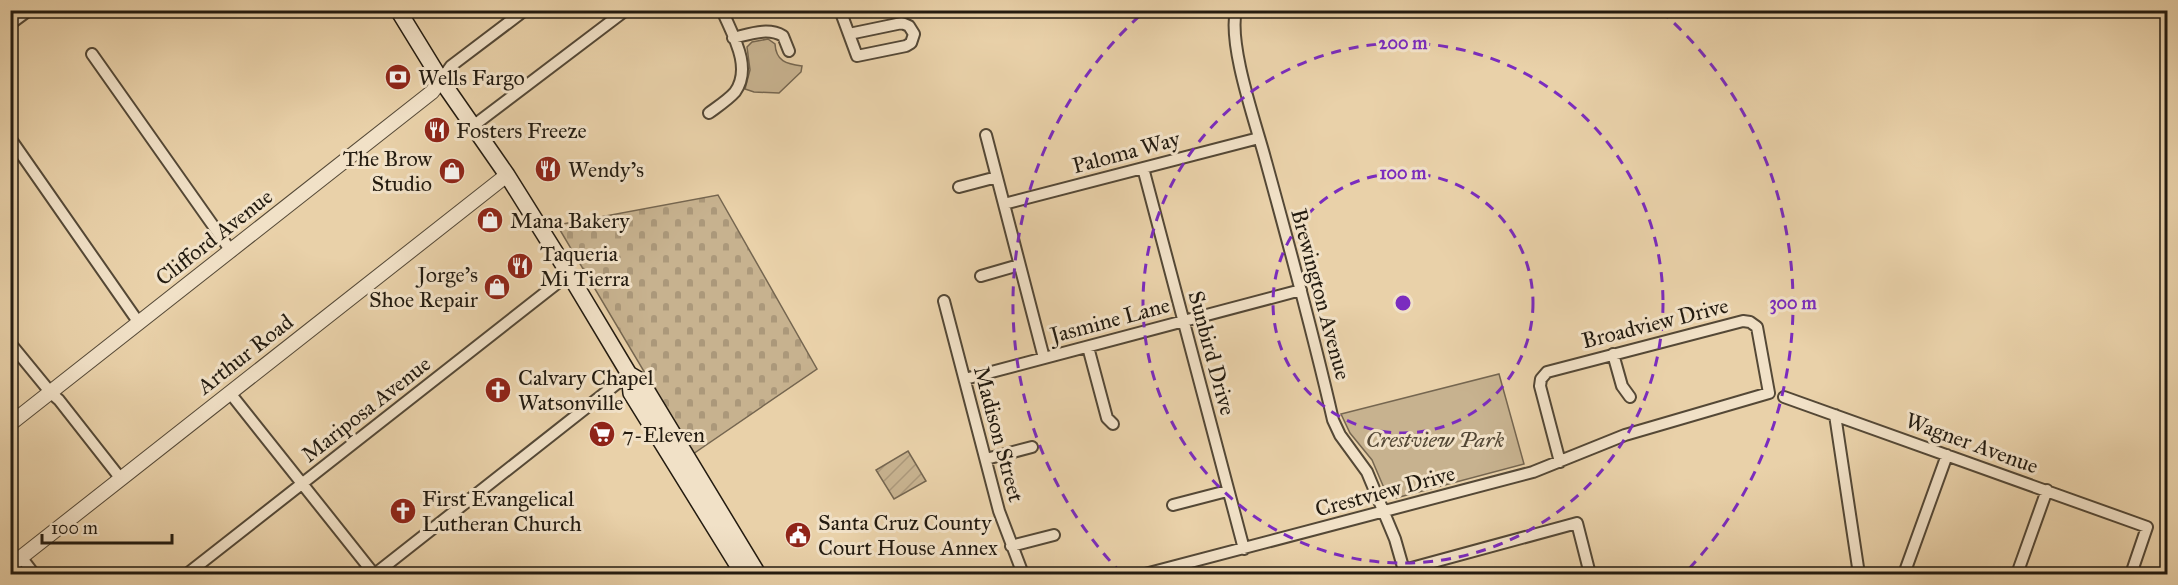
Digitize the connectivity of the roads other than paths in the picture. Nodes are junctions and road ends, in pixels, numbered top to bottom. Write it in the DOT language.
graph roads {
  1 [pos="28,10"];
  2 [pos="398,10"];
  3 [pos="525,10"];
  4 [pos="626,10"];
  5 [pos="723,10"];
  6 [pos="840,10"];
  7 [pos="1236,10"];
  8 [pos="10,24"];
  9 [pos="849,34"];
  10 [pos="733,38"];
  11 [pos="789,51"];
  12 [pos="92,54"];
  13 [pos="441,80"];
  14 [pos="709,113"];
  15 [pos="473,126"];
  16 [pos="986,135"];
  17 [pos="10,138"];
  18 [pos="1259,138"];
  19 [pos="1143,168"];
  20 [pos="507,175"];
  21 [pos="997,177"];
  22 [pos="959,187"];
  23 [pos="1004,204"];
  24 [pos="231,251"];
  25 [pos="1019,265"];
  26 [pos="569,274"];
  27 [pos="981,276"];
  28 [pos="1301,290"];
  29 [pos="944,301"];
  30 [pos="1183,322"];
  31 [pos="140,323"];
  32 [pos="10,343"];
  33 [pos="1088,347"];
  34 [pos="1613,354"];
  35 [pos="1044,358"];
  36 [pos="628,374"];
  37 [pos="965,379"];
  38 [pos="51,393"];
  39 [pos="230,393"];
  40 [pos="1769,393"];
  41 [pos="1784,396"];
  42 [pos="1630,397"];
  43 [pos="1835,415"];
  44 [pos="10,424"];
  45 [pos="1113,424"];
  46 [pos="1032,447"];
  47 [pos="1947,454"];
  48 [pos="986,459"];
  49 [pos="1560,462"];
  50 [pos="121,479"];
  51 [pos="302,484"];
  52 [pos="2047,490"];
  53 [pos="1227,492"];
  54 [pos="1173,505"];
  55 [pos="1383,511"];
  56 [pos="1054,536"];
  57 [pos="1011,546"];
  58 [pos="1244,549"];
  59 [pos="16,562"];
  60 [pos="1404,572"];
  61 [pos="34,574"];
  62 [pos="187,574"];
  63 [pos="374,574"];
  64 [pos="743,574"];
  65 [pos="758,574"];
  66 [pos="1023,574"];
  67 [pos="1145,574"];
  68 [pos="1590,574"];
  69 [pos="1859,574"];
  70 [pos="1904,574"];
  71 [pos="2017,574"];
  72 [pos="2131,574"];
  1 -- 8 [label="street"];
  2 -- 13 [label="main road"];
  3 -- 13 [label="street"];
  4 -- 15 [label="street"];
  5 -- 10 [label="street"];
  6 -- 9 [label="street"];
  7 -- 18 [label="street, Brewington Avenue"];
  9 -- 9 [label="street"];
  10 -- 11 [label="street"];
  10 -- 14 [label="street"];
  12 -- 24 [label="street"];
  13 -- 15 [label="main road"];
  13 -- 24 [label="street, Clifford Avenue"];
  15 -- 20 [label="main road"];
  16 -- 21 [label="street"];
  17 -- 31 [label="street"];
  18 -- 19 [label="street, Paloma Way"];
  18 -- 28 [label="street, Brewington Avenue"];
  19 -- 23 [label="street, Paloma Way"];
  19 -- 30 [label="street, Sunbird Drive"];
  20 -- 26 [label="main road"];
  20 -- 39 [label="street, Arthur Road"];
  21 -- 22 [label="street"];
  21 -- 23 [label="street"];
  23 -- 25 [label="street"];
  24 -- 31 [label="street, Clifford Avenue"];
  25 -- 27 [label="street"];
  25 -- 35 [label="street"];
  26 -- 36 [label="main road"];
  26 -- 51 [label="street, Mariposa Avenue"];
  28 -- 30 [label="street, Jasmine Lane"];
  28 -- 55 [label="street, Brewington Avenue"];
  29 -- 37 [label="street, Madison Street"];
  30 -- 33 [label="street, Jasmine Lane"];
  30 -- 53 [label="street, Sunbird Drive"];
  31 -- 38 [label="street, Clifford Avenue"];
  32 -- 38 [label="street"];
  33 -- 35 [label="street, Jasmine Lane"];
  33 -- 45 [label="street"];
  34 -- 40 [label="street, Broadview Drive"];
  34 -- 42 [label="street"];
  34 -- 49 [label="street, Broadview Drive"];
  35 -- 37 [label="street, Jasmine Lane"];
  36 -- 63 [label="street"];
  36 -- 64 [label="main road"];
  36 -- 65 [label="main road"];
  37 -- 48 [label="street, Madison Street"];
  38 -- 44 [label="street, Clifford Avenue"];
  38 -- 50 [label="street"];
  39 -- 50 [label="street, Arthur Road"];
  39 -- 51 [label="street"];
  40 -- 49 [label="street, Crestview Drive"];
  41 -- 43 [label="street, Wagner Avenue"];
  43 -- 47 [label="street, Wagner Avenue"];
  43 -- 69 [label="street"];
  46 -- 48 [label="street"];
  47 -- 52 [label="street, Wagner Avenue"];
  47 -- 70 [label="street"];
  48 -- 57 [label="street, Madison Street"];
  49 -- 55 [label="street, Crestview Drive"];
  50 -- 59 [label="street, Arthur Road"];
  51 -- 62 [label="street, Mariposa Avenue"];
  51 -- 63 [label="street"];
  52 -- 71 [label="street"];
  52 -- 72 [label="street, Wagner Avenue"];
  53 -- 54 [label="street"];
  53 -- 58 [label="street, Sunbird Drive"];
  55 -- 58 [label="street, Crestview Drive"];
  55 -- 60 [label="street, Brewington Avenue"];
  56 -- 57 [label="street"];
  57 -- 66 [label="street, Madison Street"];
  58 -- 67 [label="street, Crestview Drive"];
  59 -- 61 [label="street"];
  60 -- 68 [label="street"];
}
